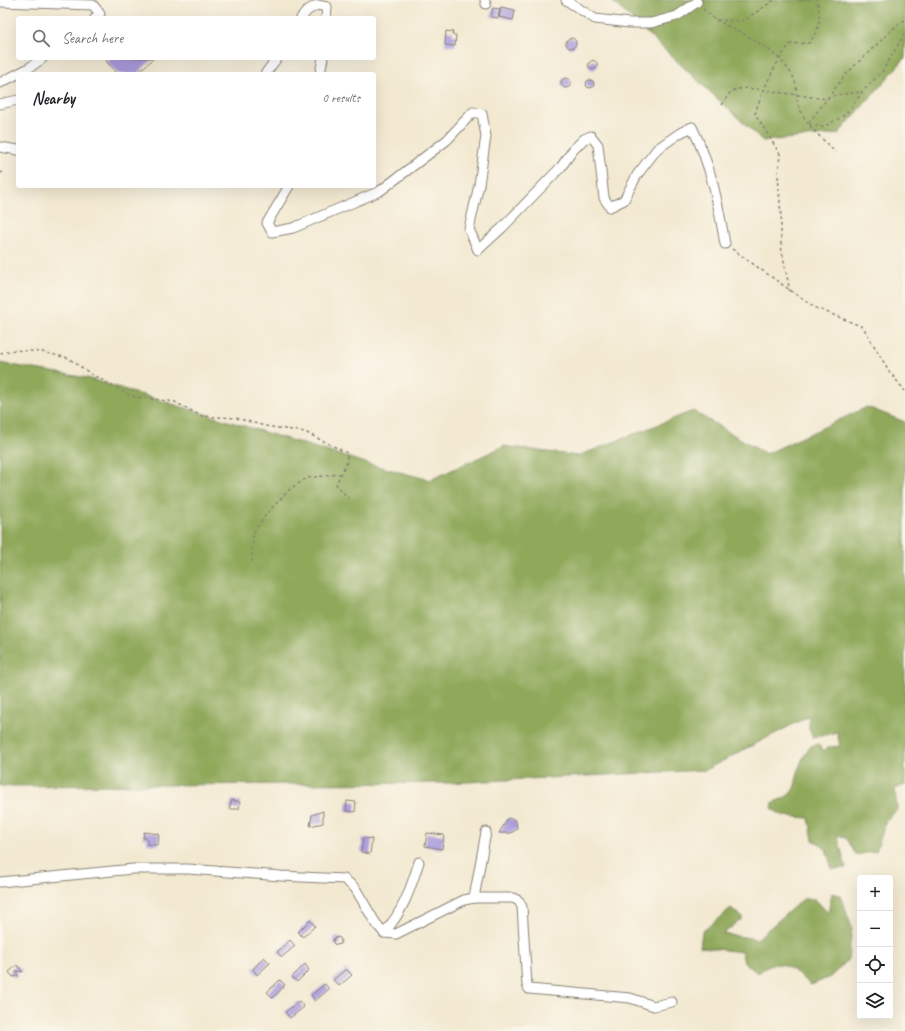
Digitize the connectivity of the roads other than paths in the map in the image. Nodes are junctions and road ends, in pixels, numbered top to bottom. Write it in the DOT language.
graph roads {
  1 [pos="566,0"];
  2 [pos="0,2"];
  3 [pos="697,2"];
  4 [pos="98,16"];
  5 [pos="303,16"];
  6 [pos="326,16"];
  7 [pos="40,60"];
  8 [pos="276,60"];
  9 [pos="323,60"];
  10 [pos="21,72"];
  11 [pos="266,72"];
  12 [pos="320,72"];
  13 [pos="16,75"];
  14 [pos="0,83"];
  15 [pos="16,100"];
  16 [pos="0,104"];
  17 [pos="0,147"];
  18 [pos="16,150"];
  19 [pos="288,188"];
  20 [pos="725,244"];
  21 [pos="486,832"];
  22 [pos="419,862"];
  23 [pos="0,882"];
  24 [pos="474,898"];
  25 [pos="384,933"];
  26 [pos="672,1002"];
  1 -- 3 [label="street"];
  2 -- 4 [label="street"];
  5 -- 6 [label="street"];
  7 -- 10 [label="street"];
  8 -- 11 [label="street"];
  9 -- 12 [label="street"];
  13 -- 14 [label="street"];
  15 -- 16 [label="street"];
  17 -- 18 [label="street"];
  19 -- 20 [label="street"];
  21 -- 24 [label="street"];
  22 -- 25 [label="street"];
  23 -- 25 [label="street"];
  24 -- 25 [label="street"];
  24 -- 26 [label="street"];
}
